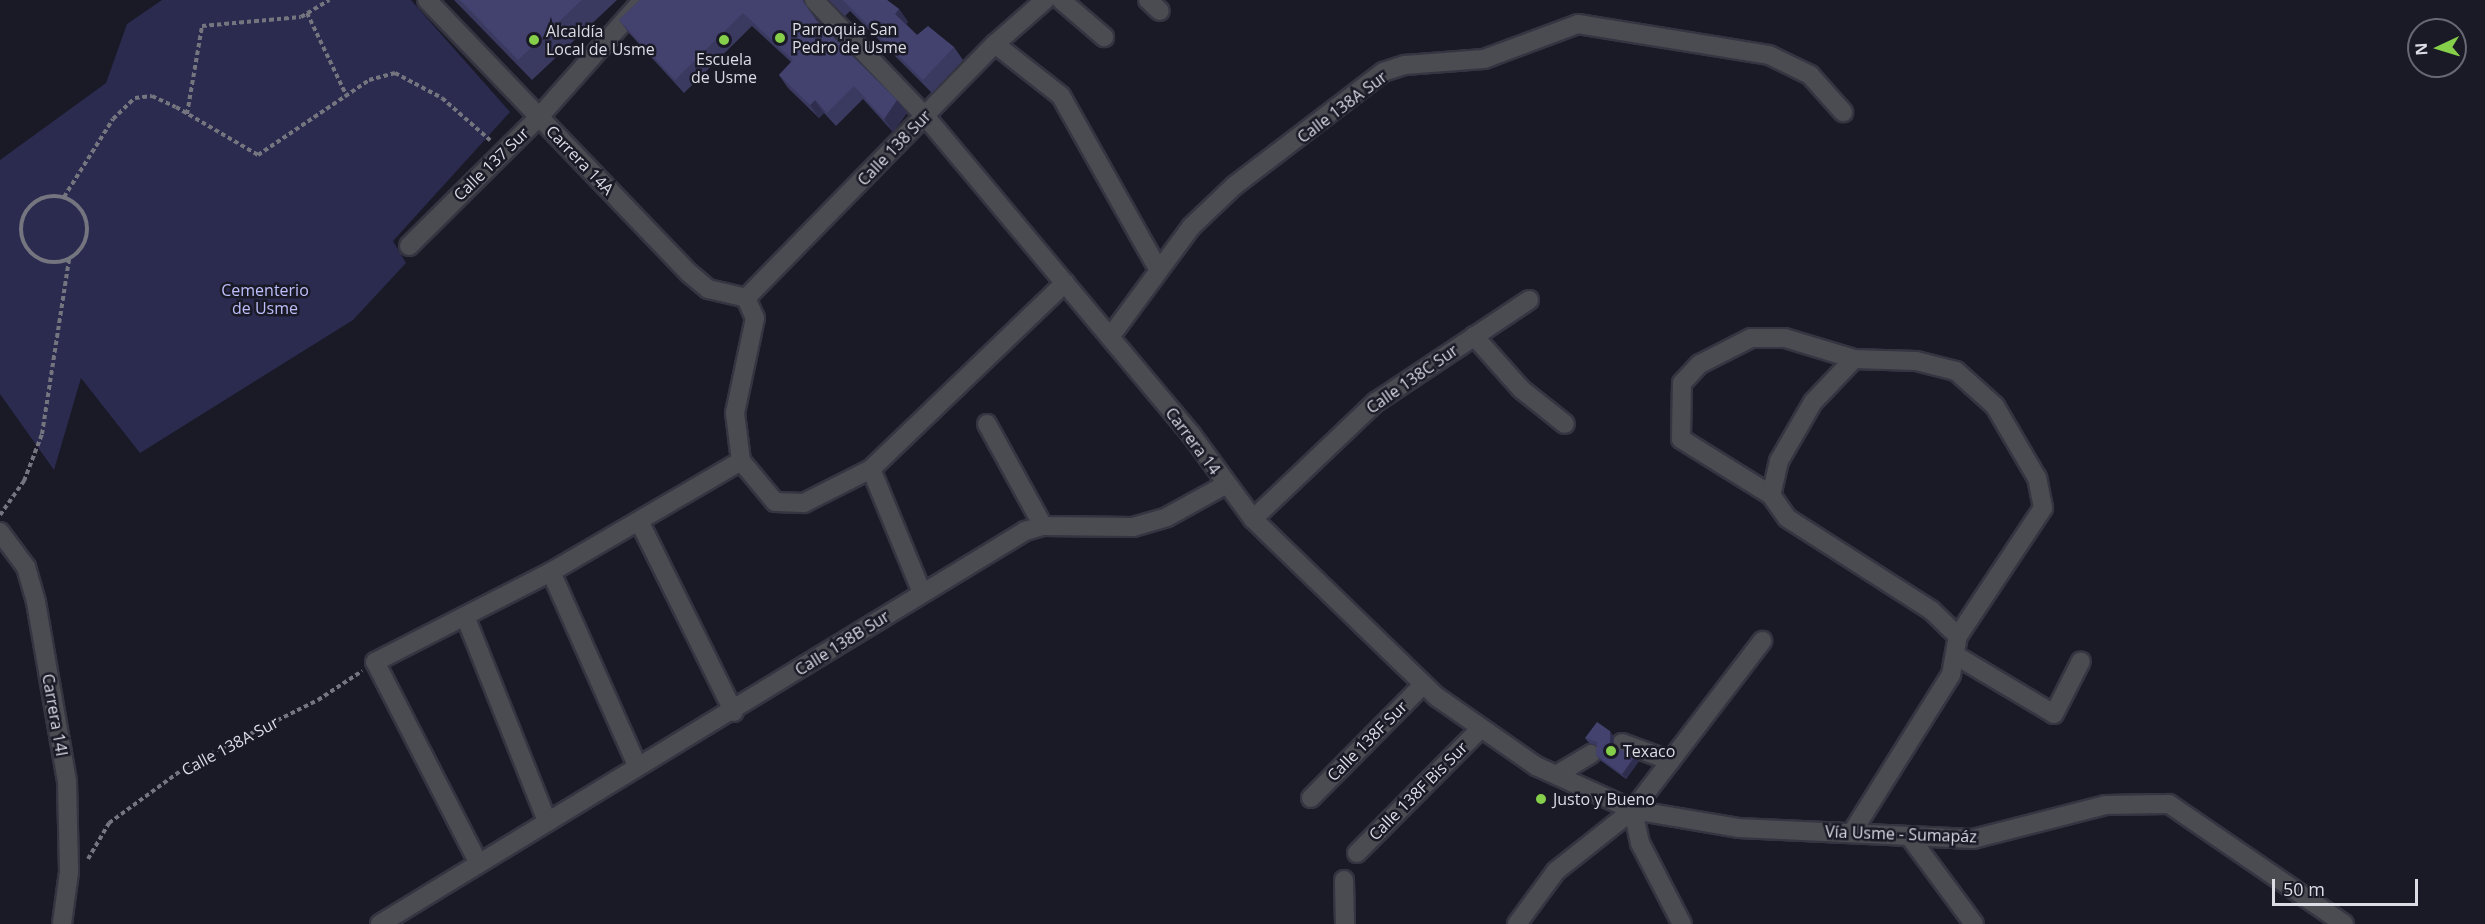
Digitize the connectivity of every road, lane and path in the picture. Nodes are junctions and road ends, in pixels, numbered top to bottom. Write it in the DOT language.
graph roads {
  1 [pos="329,0"];
  2 [pos="427,0"];
  3 [pos="643,0"];
  4 [pos="814,0"];
  5 [pos="1045,0"];
  6 [pos="1061,0"];
  7 [pos="307,13"];
  8 [pos="1104,37"];
  9 [pos="995,44"];
  10 [pos="347,97"];
  11 [pos="1843,112"];
  12 [pos="187,114"];
  13 [pos="925,116"];
  14 [pos="539,117"];
  15 [pos="502,151"];
  16 [pos="64,197"];
  17 [pos="409,246"];
  18 [pos="69,259"];
  19 [pos="1158,269"];
  20 [pos="1065,283"];
  21 [pos="746,298"];
  22 [pos="1529,300"];
  23 [pos="1474,336"];
  24 [pos="1110,337"];
  25 [pos="1854,359"];
  26 [pos="987,424"];
  27 [pos="1565,424"];
  28 [pos="741,461"];
  29 [pos="872,469"];
  30 [pos="1226,485"];
  31 [pos="1771,495"];
  32 [pos="0,516"];
  33 [pos="1253,519"];
  34 [pos="640,523"];
  35 [pos="1043,526"];
  36 [pos="0,532"];
  37 [pos="551,572"];
  38 [pos="922,593"];
  39 [pos="465,616"];
  40 [pos="1958,636"];
  41 [pos="1762,641"];
  42 [pos="1955,655"];
  43 [pos="2081,661"];
  44 [pos="375,662"];
  45 [pos="1423,685"];
  46 [pos="734,712"];
  47 [pos="1480,729"];
  48 [pos="1622,744"];
  49 [pos="1591,754"];
  50 [pos="1671,761"];
  51 [pos="637,765"];
  52 [pos="1556,775"];
  53 [pos="1311,798"];
  54 [pos="1633,810"];
  55 [pos="546,819"];
  56 [pos="1853,831"];
  57 [pos="1909,836"];
  58 [pos="1357,853"];
  59 [pos="478,862"];
  60 [pos="84,870"];
  61 [pos="1344,880"];
  62 [pos="61,919"];
  63 [pos="380,924"];
  64 [pos="1345,924"];
  65 [pos="1517,924"];
  66 [pos="1682,924"];
  67 [pos="1974,924"];
  68 [pos="2344,924"];
  1 -- 7 [label="path"];
  2 -- 14 [label="street, Carrera 14A"];
  3 -- 14 [label="street, Calle 137 Sur"];
  4 -- 13 [label="street, Carrera 14"];
  5 -- 9 [label="street, Calle 138 Sur"];
  6 -- 8 [label="street"];
  7 -- 10 [label="path"];
  7 -- 12 [label="path"];
  9 -- 13 [label="street, Calle 138 Sur"];
  9 -- 19 [label="street"];
  10 -- 12 [label="path"];
  10 -- 15 [label="path"];
  11 -- 19 [label="street, Calle 138A Sur"];
  12 -- 16 [label="path"];
  13 -- 20 [label="street, Carrera 14"];
  13 -- 21 [label="street, Calle 138 Sur"];
  14 -- 15 [label="street, Calle 137 Sur"];
  14 -- 21 [label="street, Carrera 14A"];
  15 -- 17 [label="street, Calle 137 Sur"];
  16 -- 18 [label="path"];
  16 -- 18 [label="path"];
  18 -- 32 [label="path"];
  19 -- 24 [label="street, Calle 138A Sur"];
  20 -- 24 [label="street, Carrera 14"];
  20 -- 29 [label="street"];
  21 -- 28 [label="street"];
  22 -- 23 [label="street, Calle 138C Sur"];
  23 -- 27 [label="street"];
  23 -- 33 [label="street, Calle 138C Sur"];
  24 -- 30 [label="street, Carrera 14"];
  25 -- 31 [label="street"];
  25 -- 31 [label="street"];
  25 -- 40 [label="street"];
  26 -- 35 [label="street"];
  28 -- 29 [label="street"];
  28 -- 34 [label="street"];
  29 -- 38 [label="street"];
  30 -- 33 [label="street, Carrera 14"];
  30 -- 35 [label="street, Calle 138B Sur"];
  31 -- 40 [label="street"];
  33 -- 45 [label="street, Carrera 14"];
  34 -- 37 [label="street"];
  34 -- 46 [label="street"];
  35 -- 38 [label="street, Calle 138B Sur"];
  36 -- 62 [label="street, Carrera 14I"];
  37 -- 39 [label="street"];
  37 -- 51 [label="street"];
  38 -- 46 [label="street, Calle 138B Sur"];
  39 -- 44 [label="street"];
  39 -- 55 [label="street"];
  40 -- 42 [label="street"];
  41 -- 50 [label="street"];
  42 -- 43 [label="street"];
  42 -- 56 [label="street"];
  44 -- 59 [label="street"];
  44 -- 60 [label="path, Calle 138A Sur"];
  45 -- 47 [label="street, Carrera 14"];
  45 -- 53 [label="street, Calle 138F Sur"];
  46 -- 51 [label="street, Calle 138B Sur"];
  47 -- 52 [label="street, Carrera 14"];
  47 -- 58 [label="street, Calle 138F Bis Sur"];
  48 -- 50 [label="street"];
  49 -- 52 [label="street"];
  50 -- 54 [label="street"];
  51 -- 55 [label="street, Calle 138B Sur"];
  52 -- 54 [label="street, Carrera 14"];
  54 -- 56 [label="street, Vía Usme - Sumapáz"];
  54 -- 65 [label="street"];
  54 -- 66 [label="street"];
  55 -- 59 [label="street, Calle 138B Sur"];
  56 -- 57 [label="street, Vía Usme - Sumapáz"];
  57 -- 67 [label="street"];
  57 -- 68 [label="street, Vía Usme - Sumapáz"];
  59 -- 63 [label="street, Calle 138B Sur"];
  61 -- 64 [label="street"];
}
